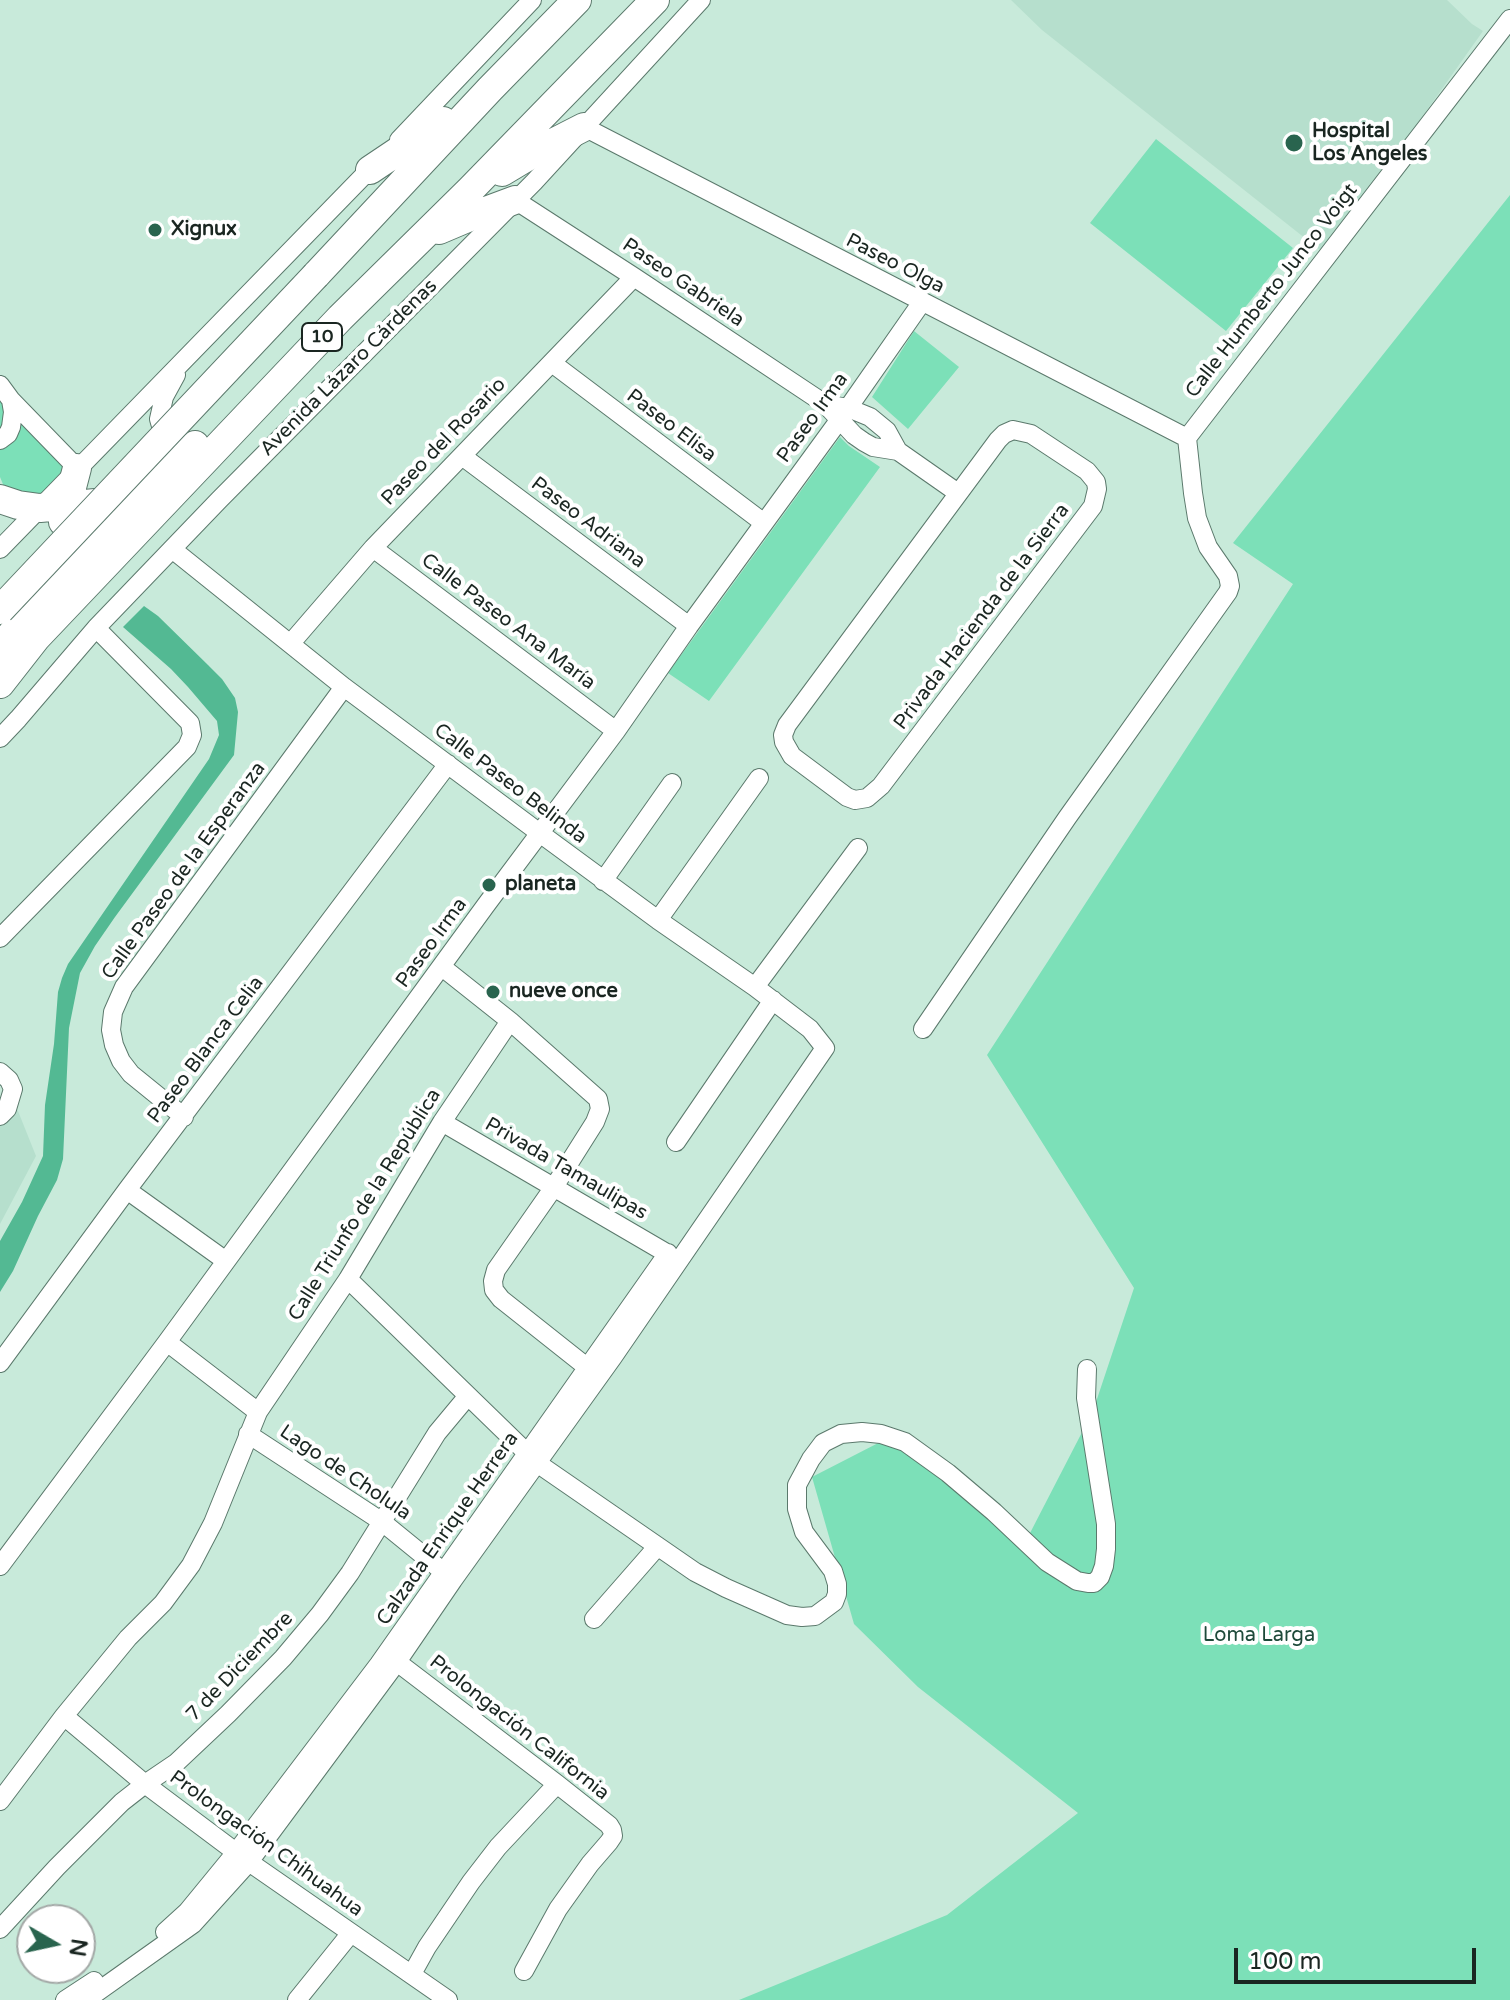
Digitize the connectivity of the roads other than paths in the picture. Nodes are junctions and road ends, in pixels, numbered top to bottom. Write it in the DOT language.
graph roads {
  1 [pos="532,0"];
  2 [pos="577,0"];
  3 [pos="655,0"];
  4 [pos="701,0"];
  5 [pos="1510,19"];
  6 [pos="490,89"];
  7 [pos="584,127"];
  8 [pos="370,170"];
  9 [pos="470,190"];
  10 [pos="515,200"];
  11 [pos="420,239"];
  12 [pos="634,277"];
  13 [pos="922,302"];
  14 [pos="340,318"];
  15 [pos="193,349"];
  16 [pos="552,363"];
  17 [pos="6,393"];
  18 [pos="843,414"];
  19 [pos="1187,438"];
  20 [pos="0,440"];
  21 [pos="195,445"];
  22 [pos="462,456"];
  23 [pos="77,468"];
  24 [pos="958,493"];
  25 [pos="0,499"];
  26 [pos="138,499"];
  27 [pos="66,506"];
  28 [pos="764,523"];
  29 [pos="373,548"];
  30 [pos="0,549"];
  31 [pos="88,549"];
  32 [pos="172,549"];
  33 [pos="45,591"];
  34 [pos="0,610"];
  35 [pos="689,626"];
  36 [pos="96,628"];
  37 [pos="291,643"];
  38 [pos="0,649"];
  39 [pos="0,684"];
  40 [pos="344,687"];
  41 [pos="616,731"];
  42 [pos="0,738"];
  43 [pos="448,764"];
  44 [pos="759,778"];
  45 [pos="672,783"];
  46 [pos="541,834"];
  47 [pos="858,848"];
  48 [pos="603,881"];
  49 [pos="658,920"];
  50 [pos="0,938"];
  51 [pos="442,967"];
  52 [pos="755,987"];
  53 [pos="773,1000"];
  54 [pos="510,1021"];
  55 [pos="923,1029"];
  56 [pos="821,1042"];
  57 [pos="0,1072"];
  58 [pos="0,1116"];
  59 [pos="184,1117"];
  60 [pos="442,1122"];
  61 [pos="676,1142"];
  62 [pos="554,1187"];
  63 [pos="127,1190"];
  64 [pos="668,1254"];
  65 [pos="226,1261"];
  66 [pos="348,1279"];
  67 [pos="167,1342"];
  68 [pos="0,1363"];
  69 [pos="588,1368"];
  70 [pos="1087,1369"];
  71 [pos="467,1397"];
  72 [pos="258,1412"];
  73 [pos="248,1434"];
  74 [pos="532,1459"];
  75 [pos="381,1521"];
  76 [pos="657,1547"];
  77 [pos="0,1566"];
  78 [pos="448,1576"];
  79 [pos="594,1619"];
  80 [pos="397,1662"];
  81 [pos="64,1716"];
  82 [pos="145,1784"];
  83 [pos="557,1784"];
  84 [pos="0,1801"];
  85 [pos="243,1856"];
  86 [pos="0,1929"];
  87 [pos="351,1933"];
  88 [pos="524,1971"];
  89 [pos="412,1974"];
  90 [pos="65,2000"];
  91 [pos="86,2000"];
  92 [pos="297,2000"];
  93 [pos="448,2000"];
  1 -- 8 [label="street"];
  2 -- 6 [label="highway, 10"];
  3 -- 9 [label="highway, Avenida Lázaro Cárdenas / 10"];
  4 -- 7 [label="street, Avenida Lázaro Cárdenas"];
  5 -- 19 [label="street, Calle Humberto Junco Voigt"];
  6 -- 8 [label="highway"];
  6 -- 34 [label="highway, 10, bridge"];
  7 -- 9 [label="highway"];
  7 -- 10 [label="street, Avenida Lázaro Cárdenas"];
  7 -- 13 [label="street, Paseo Olga"];
  8 -- 15 [label="street"];
  9 -- 11 [label="highway, Avenida Lázaro Cárdenas / 10"];
  10 -- 11 [label="highway"];
  10 -- 12 [label="street, Paseo Gabriela"];
  10 -- 32 [label="street, Avenida Lázaro Cárdenas"];
  11 -- 14 [label="highway, Avenida Lázaro Cárdenas / 10"];
  12 -- 16 [label="street, Paseo del Rosario"];
  12 -- 18 [label="street, Paseo Gabriela"];
  13 -- 18 [label="street, Paseo Irma"];
  13 -- 19 [label="street, Paseo Olga"];
  14 -- 21 [label="highway"];
  14 -- 39 [label="highway, Avenida Lázaro Cárdenas / 10"];
  15 -- 21 [label="street"];
  15 -- 23 [label="street"];
  16 -- 22 [label="street, Paseo del Rosario"];
  16 -- 28 [label="street, Paseo Elisa"];
  17 -- 20 [label="street"];
  17 -- 23 [label="street"];
  18 -- 24 [label="street, Paseo Gabriela"];
  18 -- 28 [label="street, Paseo Irma"];
  19 -- 55 [label="street"];
  21 -- 26 [label="highway"];
  22 -- 29 [label="street, Paseo del Rosario"];
  22 -- 35 [label="street, Paseo Adriana"];
  23 -- 27 [label="street"];
  23 -- 27 [label="highway"];
  24 -- 24 [label="street, Privada Hacienda de la Sierra"];
  25 -- 27 [label="highway"];
  26 -- 27 [label="highway"];
  26 -- 31 [label="highway"];
  27 -- 30 [label="street"];
  27 -- 31 [label="highway"];
  27 -- 33 [label="highway"];
  28 -- 35 [label="street, Paseo Irma"];
  29 -- 37 [label="street, Paseo del Rosario"];
  29 -- 41 [label="street, Calle Paseo Ana María"];
  31 -- 33 [label="highway"];
  32 -- 36 [label="street, Avenida Lázaro Cárdenas"];
  32 -- 37 [label="street, Calle Paseo Belinda"];
  33 -- 38 [label="highway"];
  35 -- 41 [label="street, Paseo Irma"];
  36 -- 42 [label="street, Avenida Lázaro Cárdenas"];
  36 -- 50 [label="street"];
  37 -- 40 [label="street, Calle Paseo Belinda"];
  40 -- 43 [label="street, Calle Paseo Belinda"];
  40 -- 59 [label="street, Calle Paseo de la Esperanza"];
  41 -- 46 [label="street, Paseo Irma"];
  43 -- 46 [label="street, Calle Paseo Belinda"];
  43 -- 59 [label="street, Paseo Blanca Celia"];
  44 -- 49 [label="street"];
  45 -- 48 [label="street"];
  46 -- 48 [label="street, Calle Paseo Belinda"];
  46 -- 51 [label="street, Paseo Irma"];
  47 -- 52 [label="street"];
  48 -- 49 [label="street, Calle Paseo Belinda"];
  49 -- 52 [label="street, Calle Paseo Belinda"];
  51 -- 54 [label="street"];
  51 -- 65 [label="street, Paseo Irma"];
  52 -- 53 [label="street, Calle Paseo Belinda"];
  53 -- 56 [label="street, Calle Paseo Belinda"];
  53 -- 61 [label="street"];
  54 -- 60 [label="street, Calle Triunfo de la República"];
  54 -- 62 [label="street"];
  56 -- 64 [label="street, Calzada Enrique Herrera"];
  56 -- 74 [label="street, Calzada Enrique Herrera"];
  57 -- 58 [label="street"];
  59 -- 63 [label="street, Paseo Blanca Celia"];
  60 -- 62 [label="street, Privada Tamaulipas"];
  60 -- 66 [label="street, Calle Triunfo de la República"];
  62 -- 64 [label="street, Privada Tamaulipas"];
  62 -- 69 [label="street"];
  63 -- 65 [label="street"];
  63 -- 68 [label="street, Paseo Blanca Celia"];
  64 -- 69 [label="street, Calzada Enrique Herrera"];
  65 -- 67 [label="street, Paseo Irma"];
  66 -- 71 [label="street"];
  66 -- 72 [label="street, Calle Triunfo de la República"];
  67 -- 72 [label="street"];
  67 -- 77 [label="street, Paseo Irma"];
  69 -- 74 [label="street, Calzada Enrique Herrera"];
  70 -- 76 [label="street"];
  71 -- 74 [label="street"];
  71 -- 75 [label="street, 7 de Diciembre"];
  72 -- 73 [label="street, Calle Triunfo de la República"];
  73 -- 75 [label="street, Lago de Cholula"];
  73 -- 81 [label="street, Calle Triunfo de la República"];
  74 -- 76 [label="street"];
  74 -- 78 [label="street, Calzada Enrique Herrera"];
  75 -- 78 [label="street, Lago de Cholula"];
  75 -- 82 [label="street, 7 de Diciembre"];
  76 -- 79 [label="street"];
  78 -- 80 [label="street, Calzada Enrique Herrera"];
  78 -- 85 [label="street, Calzada Enrique Herrera"];
  80 -- 83 [label="street, Prolongación California"];
  80 -- 85 [label="street, Calzada Enrique Herrera"];
  81 -- 82 [label="street, Prolongación Chihuahua"];
  81 -- 84 [label="street, Calle Triunfo de la República"];
  82 -- 85 [label="street, Prolongación Chihuahua"];
  82 -- 86 [label="street, 7 de Diciembre"];
  83 -- 88 [label="street, Prolongación California"];
  83 -- 89 [label="street"];
  85 -- 87 [label="street, Prolongación Chihuahua"];
  85 -- 90 [label="street, Calzada Enrique Herrera"];
  85 -- 91 [label="street, Calzada Enrique Herrera"];
  87 -- 89 [label="street, Prolongación Chihuahua"];
  87 -- 92 [label="street"];
  89 -- 93 [label="street, Prolongación Chihuahua"];
}
